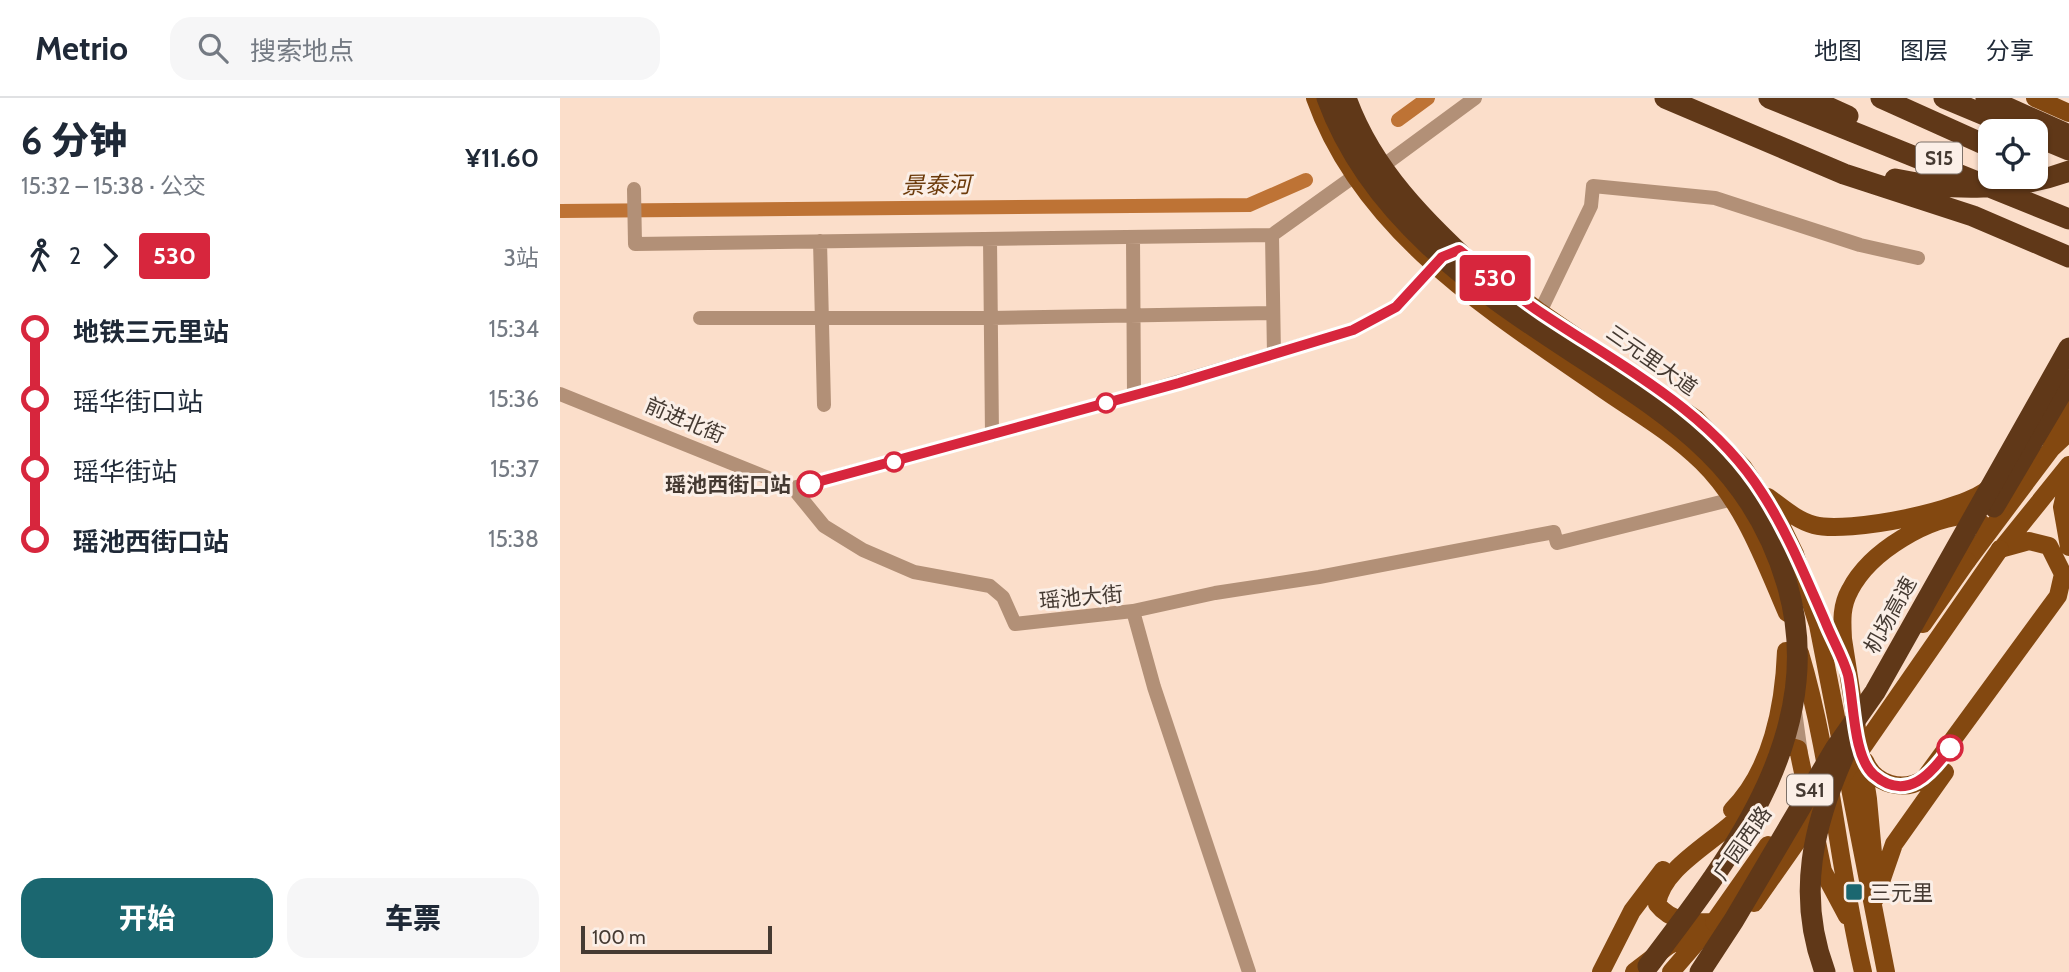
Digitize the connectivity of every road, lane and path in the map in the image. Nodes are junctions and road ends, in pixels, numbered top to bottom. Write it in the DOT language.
graph roads {
  1 [pos="1315,98"];
  2 [pos="1326,98"];
  3 [pos="1345,98"];
  4 [pos="1475,98"];
  5 [pos="1665,98"];
  6 [pos="1699,98"];
  7 [pos="1769,98"];
  8 [pos="1808,98"];
  9 [pos="1881,98"];
  10 [pos="1944,98"];
  11 [pos="1986,98"];
  12 [pos="2035,98"];
  13 [pos="2069,113"];
  14 [pos="1994,119"];
  15 [pos="2069,135"];
  16 [pos="2048,141"];
  17 [pos="1978,142"];
  18 [pos="2069,150"];
  19 [pos="1380,167"];
  20 [pos="2069,171"];
  21 [pos="2048,173"];
  22 [pos="1353,177"];
  23 [pos="2069,182"];
  24 [pos="634,189"];
  25 [pos="2069,219"];
  26 [pos="1272,234"];
  27 [pos="1132,237"];
  28 [pos="990,239"];
  29 [pos="820,241"];
  30 [pos="1459,250"];
  31 [pos="2069,257"];
  32 [pos="1917,258"];
  33 [pos="1434,265"];
  34 [pos="1540,312"];
  35 [pos="1273,313"];
  36 [pos="1133,316"];
  37 [pos="700,318"];
  38 [pos="822,318"];
  39 [pos="991,318"];
  40 [pos="2069,348"];
  41 [pos="1572,352"];
  42 [pos="1274,355"];
  43 [pos="2069,368"];
  44 [pos="2069,380"];
  45 [pos="560,394"];
  46 [pos="1135,395"];
  47 [pos="2069,401"];
  48 [pos="824,405"];
  49 [pos="2069,432"];
  50 [pos="992,435"];
  51 [pos="2051,449"];
  52 [pos="2069,465"];
  53 [pos="2069,477"];
  54 [pos="793,488"];
  55 [pos="1761,491"];
  56 [pos="1733,499"];
  57 [pos="1985,537"];
  58 [pos="2069,547"];
  59 [pos="2000,550"];
  60 [pos="1795,554"];
  61 [pos="2069,598"];
  62 [pos="1922,609"];
  63 [pos="1133,611"];
  64 [pos="1788,616"];
  65 [pos="1847,672"];
  66 [pos="1875,692"];
  67 [pos="1860,748"];
  68 [pos="1801,754"];
  69 [pos="1874,903"];
  70 [pos="1714,922"];
  71 [pos="1852,924"];
  72 [pos="1642,970"];
  73 [pos="1249,972"];
  74 [pos="1601,972"];
  75 [pos="1671,972"];
  76 [pos="1702,972"];
  77 [pos="1825,972"];
  78 [pos="1850,972"];
  79 [pos="1863,972"];
  80 [pos="1886,972"];
  1 -- 22 [label="main road"];
  2 -- 41 [label="highway, bridge"];
  3 -- 19 [label="main road, 三元里大道"];
  3 -- 41 [label="highway, bridge"];
  4 -- 19 [label="street"];
  5 -- 31 [label="highway"];
  6 -- 20 [label="highway"];
  7 -- 25 [label="highway"];
  8 -- 25 [label="highway, S15"];
  9 -- 17 [label="highway, S15"];
  10 -- 14 [label="highway"];
  11 -- 15 [label="highway"];
  12 -- 13 [label="main road"];
  16 -- 18 [label="highway"];
  19 -- 30 [label="main road, 三元里大道"];
  21 -- 23 [label="highway"];
  22 -- 26 [label="street"];
  22 -- 33 [label="main road"];
  24 -- 29 [label="street"];
  26 -- 27 [label="street"];
  26 -- 35 [label="street"];
  27 -- 28 [label="street"];
  27 -- 36 [label="street"];
  28 -- 29 [label="street"];
  28 -- 39 [label="street"];
  29 -- 38 [label="street"];
  30 -- 33 [label="street"];
  30 -- 34 [label="main road, 三元里大道"];
  32 -- 34 [label="street"];
  33 -- 42 [label="street"];
  33 -- 56 [label="main road"];
  34 -- 55 [label="main road, 三元里大道"];
  35 -- 36 [label="street"];
  35 -- 42 [label="street"];
  36 -- 39 [label="street"];
  36 -- 46 [label="street"];
  37 -- 38 [label="street"];
  38 -- 39 [label="street"];
  38 -- 48 [label="street"];
  39 -- 50 [label="street"];
  40 -- 62 [label="highway, 机场高速 / S41, bridge"];
  41 -- 72 [label="highway, bridge"];
  42 -- 46 [label="street"];
  43 -- 55 [label="main road"];
  44 -- 62 [label="highway, bridge"];
  45 -- 54 [label="street, 前进北街"];
  46 -- 50 [label="street"];
  47 -- 51 [label="main road"];
  49 -- 51 [label="main road, 广园西路"];
  50 -- 54 [label="street"];
  51 -- 57 [label="main road, 广园西路"];
  52 -- 59 [label="main road"];
  53 -- 58 [label="main road"];
  54 -- 63 [label="street, 瑶池大街"];
  55 -- 60 [label="main road, 三元里大道"];
  56 -- 63 [label="street"];
  56 -- 64 [label="main road"];
  57 -- 65 [label="main road"];
  57 -- 70 [label="main road, 广园西路, bridge"];
  59 -- 67 [label="main road"];
  59 -- 76 [label="main road, bridge"];
  60 -- 65 [label="main road"];
  60 -- 69 [label="main road, 三元里大道"];
  61 -- 69 [label="main road"];
  62 -- 66 [label="highway, 机场高速 / S41, bridge"];
  63 -- 73 [label="street, 瑶池大街"];
  64 -- 68 [label="street"];
  64 -- 71 [label="main road"];
  64 -- 74 [label="main road"];
  65 -- 67 [label="main road"];
  66 -- 76 [label="highway, 机场高速 / S41, bridge"];
  66 -- 77 [label="highway, bridge"];
  67 -- 69 [label="main road"];
  68 -- 70 [label="main road"];
  68 -- 71 [label="main road"];
  69 -- 80 [label="main road, 三元里大道"];
  70 -- 72 [label="main road"];
  70 -- 75 [label="main road, 广园西路"];
  71 -- 78 [label="main road"];
  71 -- 79 [label="main road"];
}
